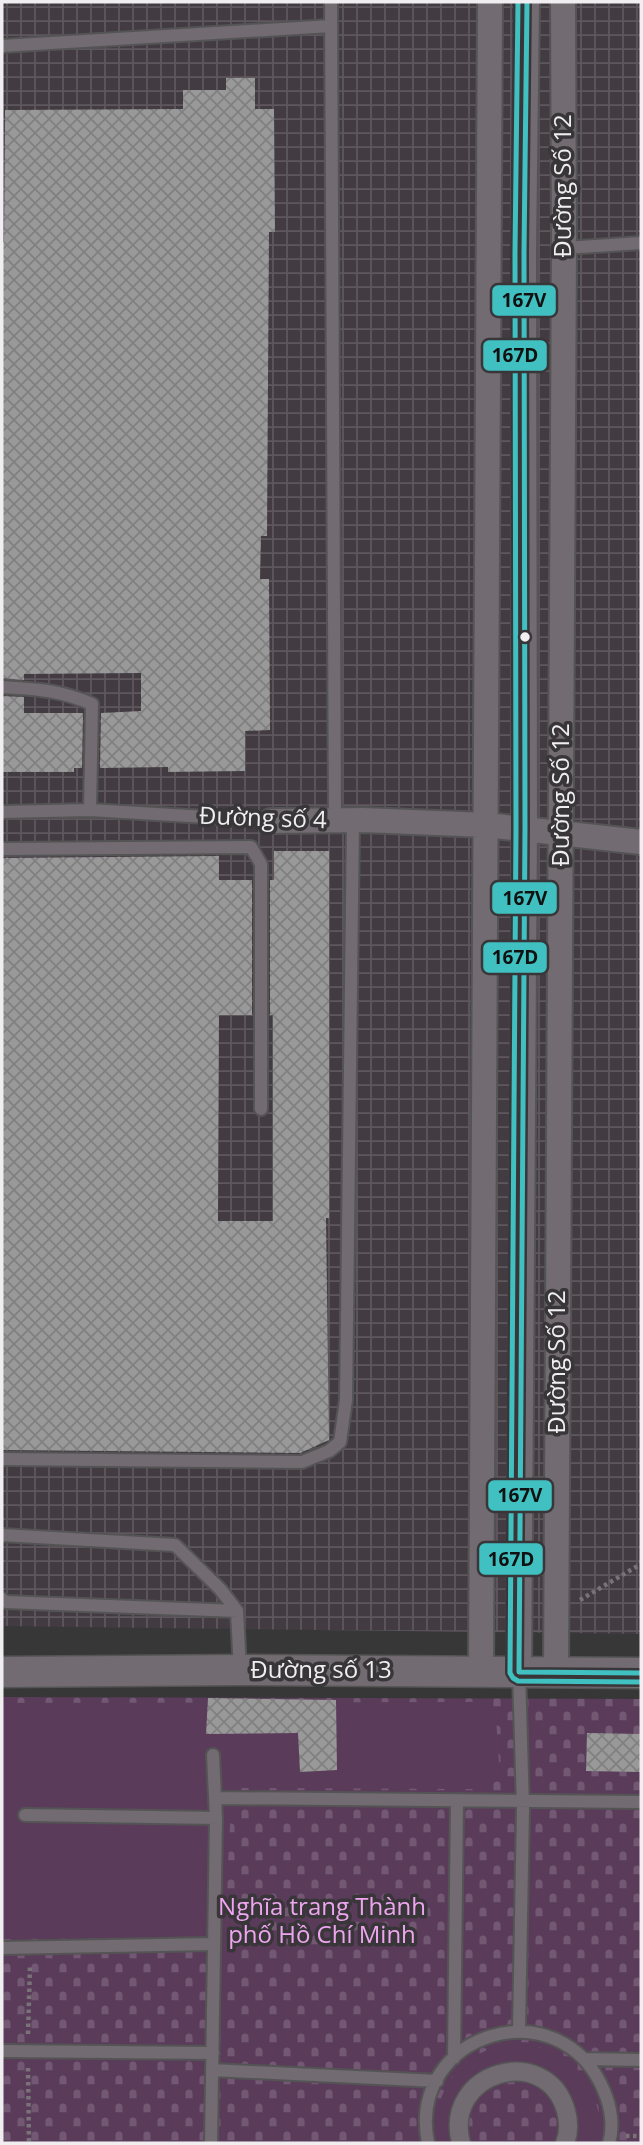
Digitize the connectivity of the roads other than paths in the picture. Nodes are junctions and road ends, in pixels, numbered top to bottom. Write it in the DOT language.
graph roads {
  1 [pos="331,2"];
  2 [pos="490,2"];
  3 [pos="527,2"];
  4 [pos="563,2"];
  5 [pos="331,26"];
  6 [pos="2,46"];
  7 [pos="641,243"];
  8 [pos="564,248"];
  9 [pos="2,687"];
  10 [pos="90,810"];
  11 [pos="2,812"];
  12 [pos="271,821"];
  13 [pos="344,821"];
  14 [pos="486,825"];
  15 [pos="524,828"];
  16 [pos="561,835"];
  17 [pos="641,842"];
  18 [pos="2,849"];
  19 [pos="261,1109"];
  20 [pos="2,1459"];
  21 [pos="2,1535"];
  22 [pos="2,1599"];
  23 [pos="237,1611"];
  24 [pos="240,1670"];
  25 [pos="481,1671"];
  26 [pos="2,1672"];
  27 [pos="519,1672"];
  28 [pos="556,1672"];
  29 [pos="641,1673"];
  30 [pos="213,1755"];
  31 [pos="215,1798"];
  32 [pos="457,1801"];
  33 [pos="523,1801"];
  34 [pos="641,1802"];
  35 [pos="25,1815"];
  36 [pos="216,1818"];
  37 [pos="214,1944"];
  38 [pos="2,1948"];
  39 [pos="519,2031"];
  40 [pos="2,2051"];
  41 [pos="213,2053"];
  42 [pos="454,2058"];
  43 [pos="584,2059"];
  44 [pos="641,2060"];
  45 [pos="212,2070"];
  46 [pos="437,2081"];
  47 [pos="211,2143"];
  48 [pos="428,2143"];
  49 [pos="461,2143"];
  50 [pos="565,2143"];
  51 [pos="609,2143"];
  1 -- 5 [label="lane"];
  2 -- 14 [label="street"];
  3 -- 15 [label="street, Đường Số 12"];
  4 -- 8 [label="street, Đường Số 12"];
  5 -- 6 [label="lane"];
  5 -- 13 [label="lane"];
  7 -- 8 [label="lane"];
  8 -- 16 [label="street, Đường Số 12"];
  9 -- 10 [label="lane"];
  10 -- 11 [label="lane, Đường số 4"];
  10 -- 12 [label="lane, Đường số 4"];
  12 -- 13 [label="street, Đường số 4"];
  13 -- 14 [label="street, Đường số 4"];
  13 -- 20 [label="lane"];
  14 -- 15 [label="street, Đường số 4"];
  14 -- 25 [label="street"];
  15 -- 16 [label="street"];
  15 -- 27 [label="street, Đường Số 12"];
  16 -- 17 [label="street"];
  16 -- 28 [label="street, Đường Số 12"];
  18 -- 19 [label="lane"];
  21 -- 23 [label="lane"];
  22 -- 23 [label="lane"];
  23 -- 24 [label="lane"];
  24 -- 25 [label="street, Đường số 13"];
  24 -- 26 [label="street, Đường số 13"];
  25 -- 27 [label="street, Đường số 13"];
  27 -- 28 [label="street, Đường số 13"];
  27 -- 33 [label="lane"];
  28 -- 29 [label="street, Đường số 13"];
  30 -- 31 [label="lane"];
  31 -- 32 [label="lane"];
  31 -- 36 [label="lane"];
  32 -- 33 [label="lane"];
  32 -- 42 [label="lane"];
  33 -- 34 [label="lane"];
  33 -- 39 [label="lane"];
  35 -- 36 [label="lane"];
  36 -- 37 [label="lane"];
  37 -- 38 [label="lane"];
  37 -- 41 [label="lane"];
  39 -- 42 [label="lane"];
  39 -- 43 [label="lane"];
  40 -- 41 [label="lane"];
  41 -- 45 [label="lane"];
  42 -- 46 [label="lane"];
  43 -- 44 [label="lane"];
  43 -- 51 [label="lane"];
  45 -- 46 [label="lane"];
  45 -- 47 [label="lane"];
  46 -- 48 [label="lane"];
  49 -- 50 [label="street"];
}
